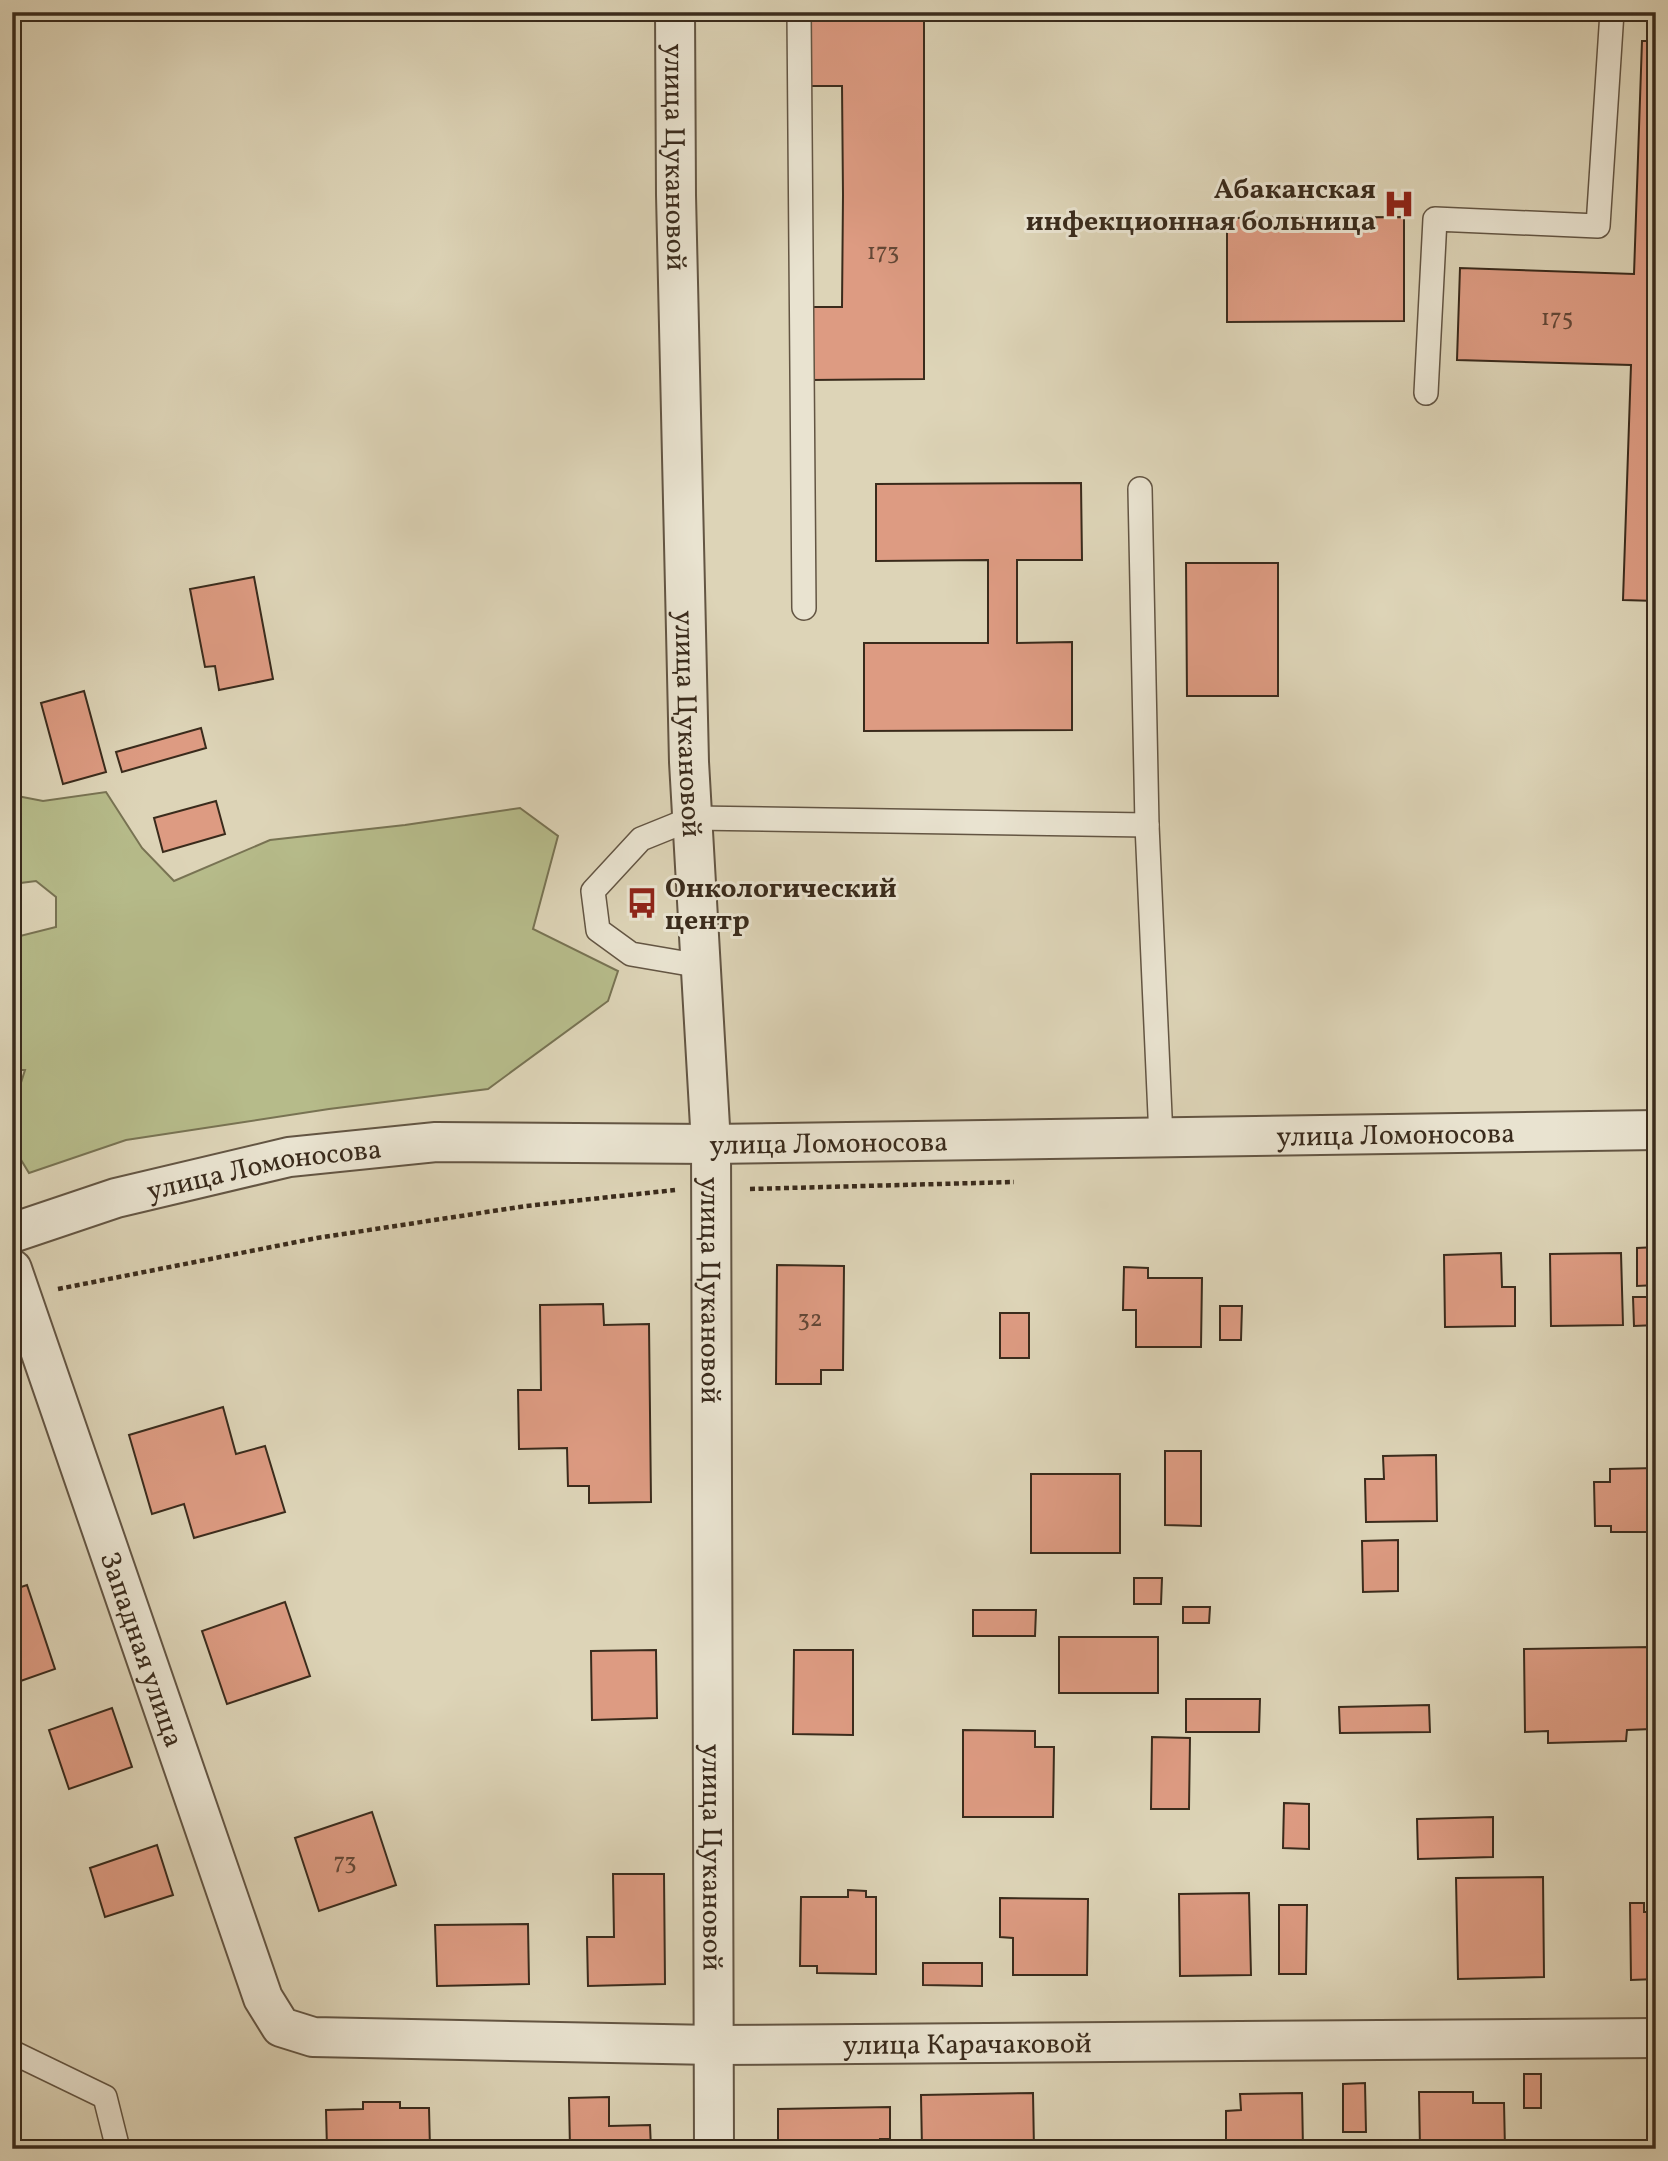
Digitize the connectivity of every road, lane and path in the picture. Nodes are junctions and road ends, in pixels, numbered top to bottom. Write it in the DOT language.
graph roads {
  1 [pos="675,12"];
  2 [pos="799,12"];
  3 [pos="1612,12"];
  4 [pos="1426,393"];
  5 [pos="1140,489"];
  6 [pos="804,607"];
  7 [pos="693,818"];
  8 [pos="1147,825"];
  9 [pos="701,966"];
  10 [pos="1656,1130"];
  11 [pos="1161,1138"];
  12 [pos="711,1144"];
  13 [pos="685,1189"];
  14 [pos="12,1233"];
  15 [pos="12,1269"];
  16 [pos="47,1292"];
  17 [pos="281,2026"];
  18 [pos="1656,2038"];
  19 [pos="714,2045"];
  20 [pos="12,2052"];
  21 [pos="118,2149"];
  22 [pos="715,2149"];
  1 -- 7 [label="street, улица Цукановой"];
  2 -- 6 [label="lane"];
  3 -- 4 [label="lane"];
  5 -- 8 [label="lane"];
  7 -- 8 [label="lane"];
  7 -- 9 [label="street, улица Цукановой"];
  7 -- 9 [label="lane"];
  8 -- 11 [label="lane"];
  9 -- 12 [label="street, улица Цукановой"];
  10 -- 11 [label="street, улица Ломоносова"];
  11 -- 12 [label="street, улица Ломоносова"];
  12 -- 14 [label="street, улица Ломоносова"];
  12 -- 19 [label="street, улица Цукановой"];
  13 -- 16 [label="path"];
  15 -- 17 [label="street, Западная улица"];
  17 -- 19 [label="street, улица Карачаковой"];
  18 -- 19 [label="street, улица Карачаковой"];
  19 -- 22 [label="street, улица Цукановой"];
  20 -- 21 [label="lane"];
}
